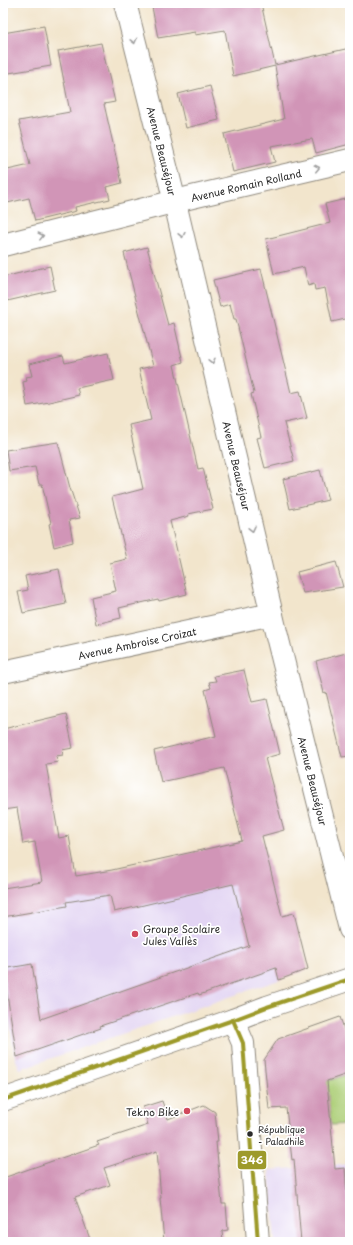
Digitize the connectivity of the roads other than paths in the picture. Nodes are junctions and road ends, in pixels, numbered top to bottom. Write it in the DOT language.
graph roads {
  1 [pos="125,3"];
  2 [pos="350,160"];
  3 [pos="175,203"];
  4 [pos="3,245"];
  5 [pos="272,614"];
  6 [pos="3,672"];
  7 [pos="350,929"];
  8 [pos="350,979"];
  9 [pos="233,1020"];
  10 [pos="3,1100"];
  11 [pos="258,1242"];
  1 -- 3 [label="street, Avenue Beauséjour, one-way"];
  3 -- 2 [label="street, Avenue Romain Rolland, one-way"];
  4 -- 3 [label="street, Avenue Romain Rolland, one-way"];
  3 -- 5 [label="street, Avenue Beauséjour, one-way"];
  5 -- 6 [label="street, Avenue Ambroise Croizat"];
  5 -- 7 [label="street, Avenue Beauséjour"];
  8 -- 9 [label="street"];
  9 -- 10 [label="street"];
  9 -- 11 [label="street"];
}
